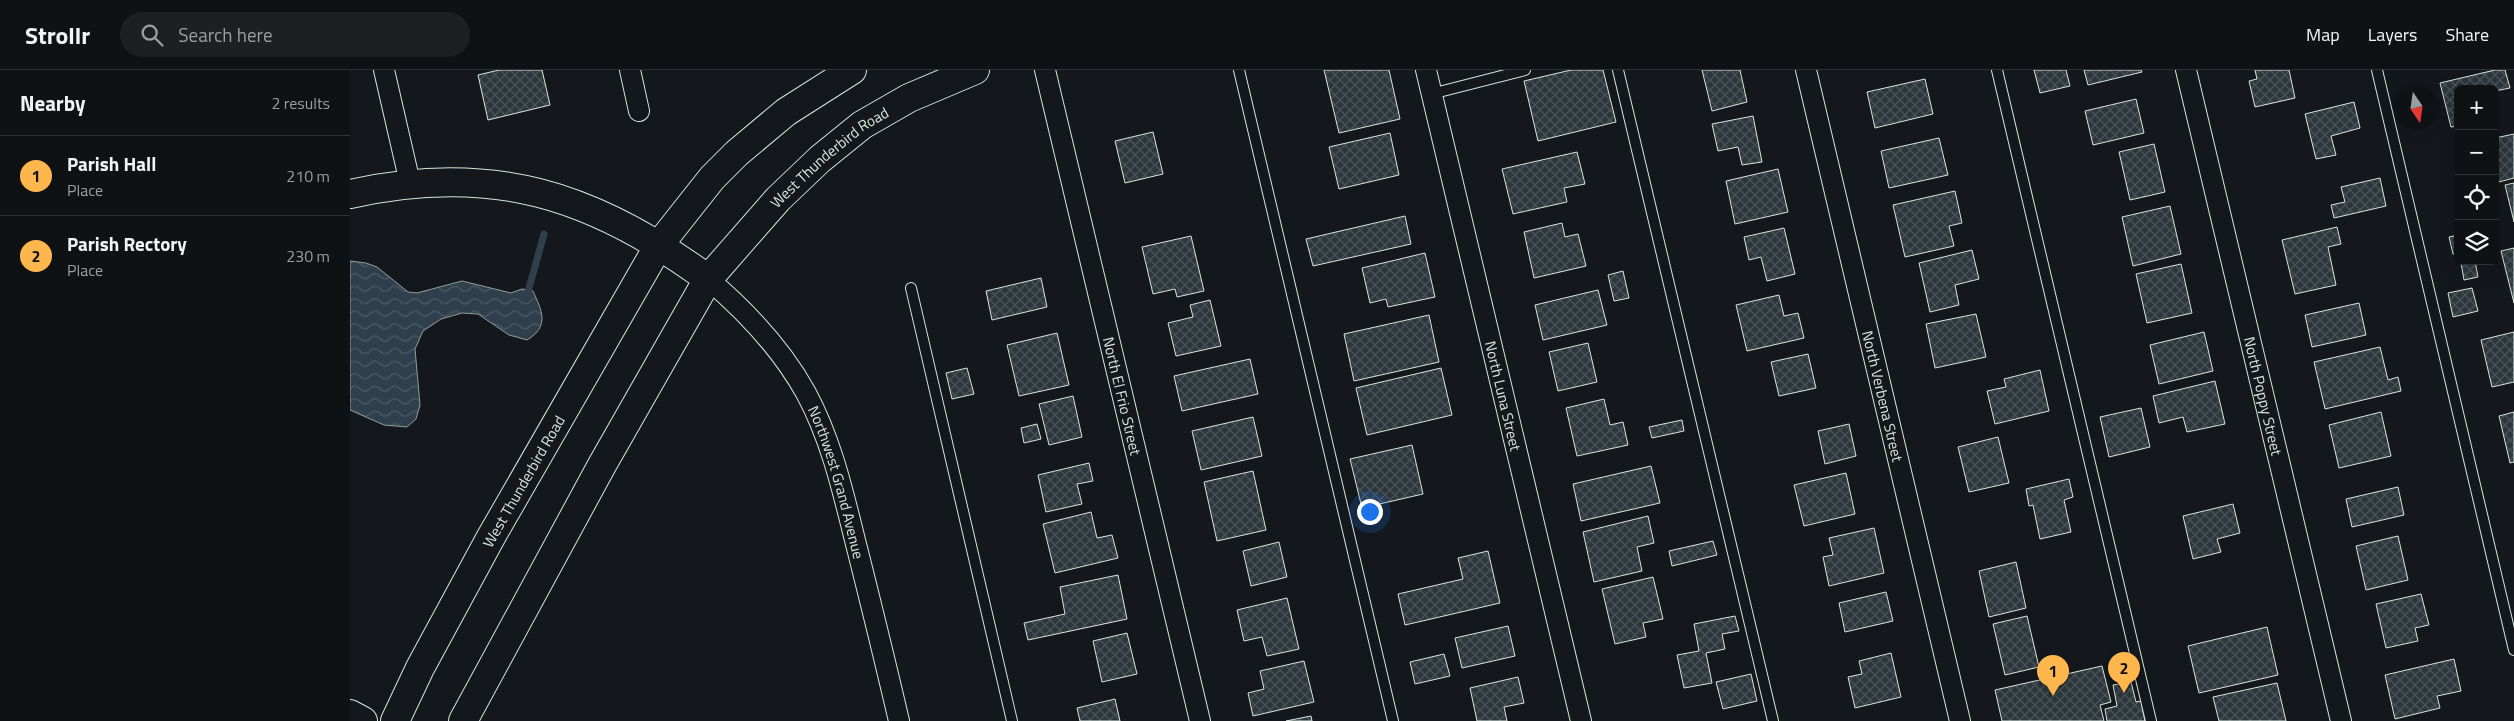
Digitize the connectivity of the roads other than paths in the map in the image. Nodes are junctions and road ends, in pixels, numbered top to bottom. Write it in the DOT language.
graph roads {
  1 [pos="384,70"];
  2 [pos="630,70"];
  3 [pos="852,70"];
  4 [pos="975,70"];
  5 [pos="1045,70"];
  6 [pos="1241,70"];
  7 [pos="1426,70"];
  8 [pos="1525,70"];
  9 [pos="1618,70"];
  10 [pos="1806,70"];
  11 [pos="1997,70"];
  12 [pos="2186,70"];
  13 [pos="2376,70"];
  14 [pos="1432,94"];
  15 [pos="639,111"];
  16 [pos="410,183"];
  17 [pos="350,194"];
  18 [pos="659,245"];
  19 [pos="708,279"];
  20 [pos="911,288"];
  21 [pos="2514,650"];
  22 [pos="350,714"];
  23 [pos="363,721"];
  24 [pos="394,721"];
  25 [pos="463,721"];
  26 [pos="899,721"];
  27 [pos="1012,721"];
  28 [pos="1200,721"];
  29 [pos="1393,721"];
  30 [pos="1581,721"];
  31 [pos="1773,721"];
  32 [pos="1960,721"];
  33 [pos="2151,721"];
  34 [pos="2341,721"];
  1 -- 16 [label="street"];
  2 -- 15 [label="street"];
  3 -- 18 [label="main road, West Thunderbird Road"];
  4 -- 19 [label="main road, West Thunderbird Road"];
  5 -- 28 [label="street, North El Frio Street"];
  6 -- 29 [label="lane"];
  7 -- 14 [label="street, North Luna Street"];
  8 -- 14 [label="lane"];
  9 -- 31 [label="lane"];
  10 -- 32 [label="street, North Verbena Street"];
  11 -- 33 [label="lane"];
  12 -- 34 [label="street, North Poppy Street"];
  13 -- 21 [label="lane"];
  14 -- 30 [label="street, North Luna Street"];
  16 -- 17 [label="main road"];
  16 -- 18 [label="main road"];
  18 -- 19 [label="main road"];
  18 -- 24 [label="main road, West Thunderbird Road"];
  19 -- 25 [label="main road, West Thunderbird Road"];
  19 -- 26 [label="street, Northwest Grand Avenue"];
  20 -- 27 [label="lane"];
  22 -- 23 [label="main road"];
}
